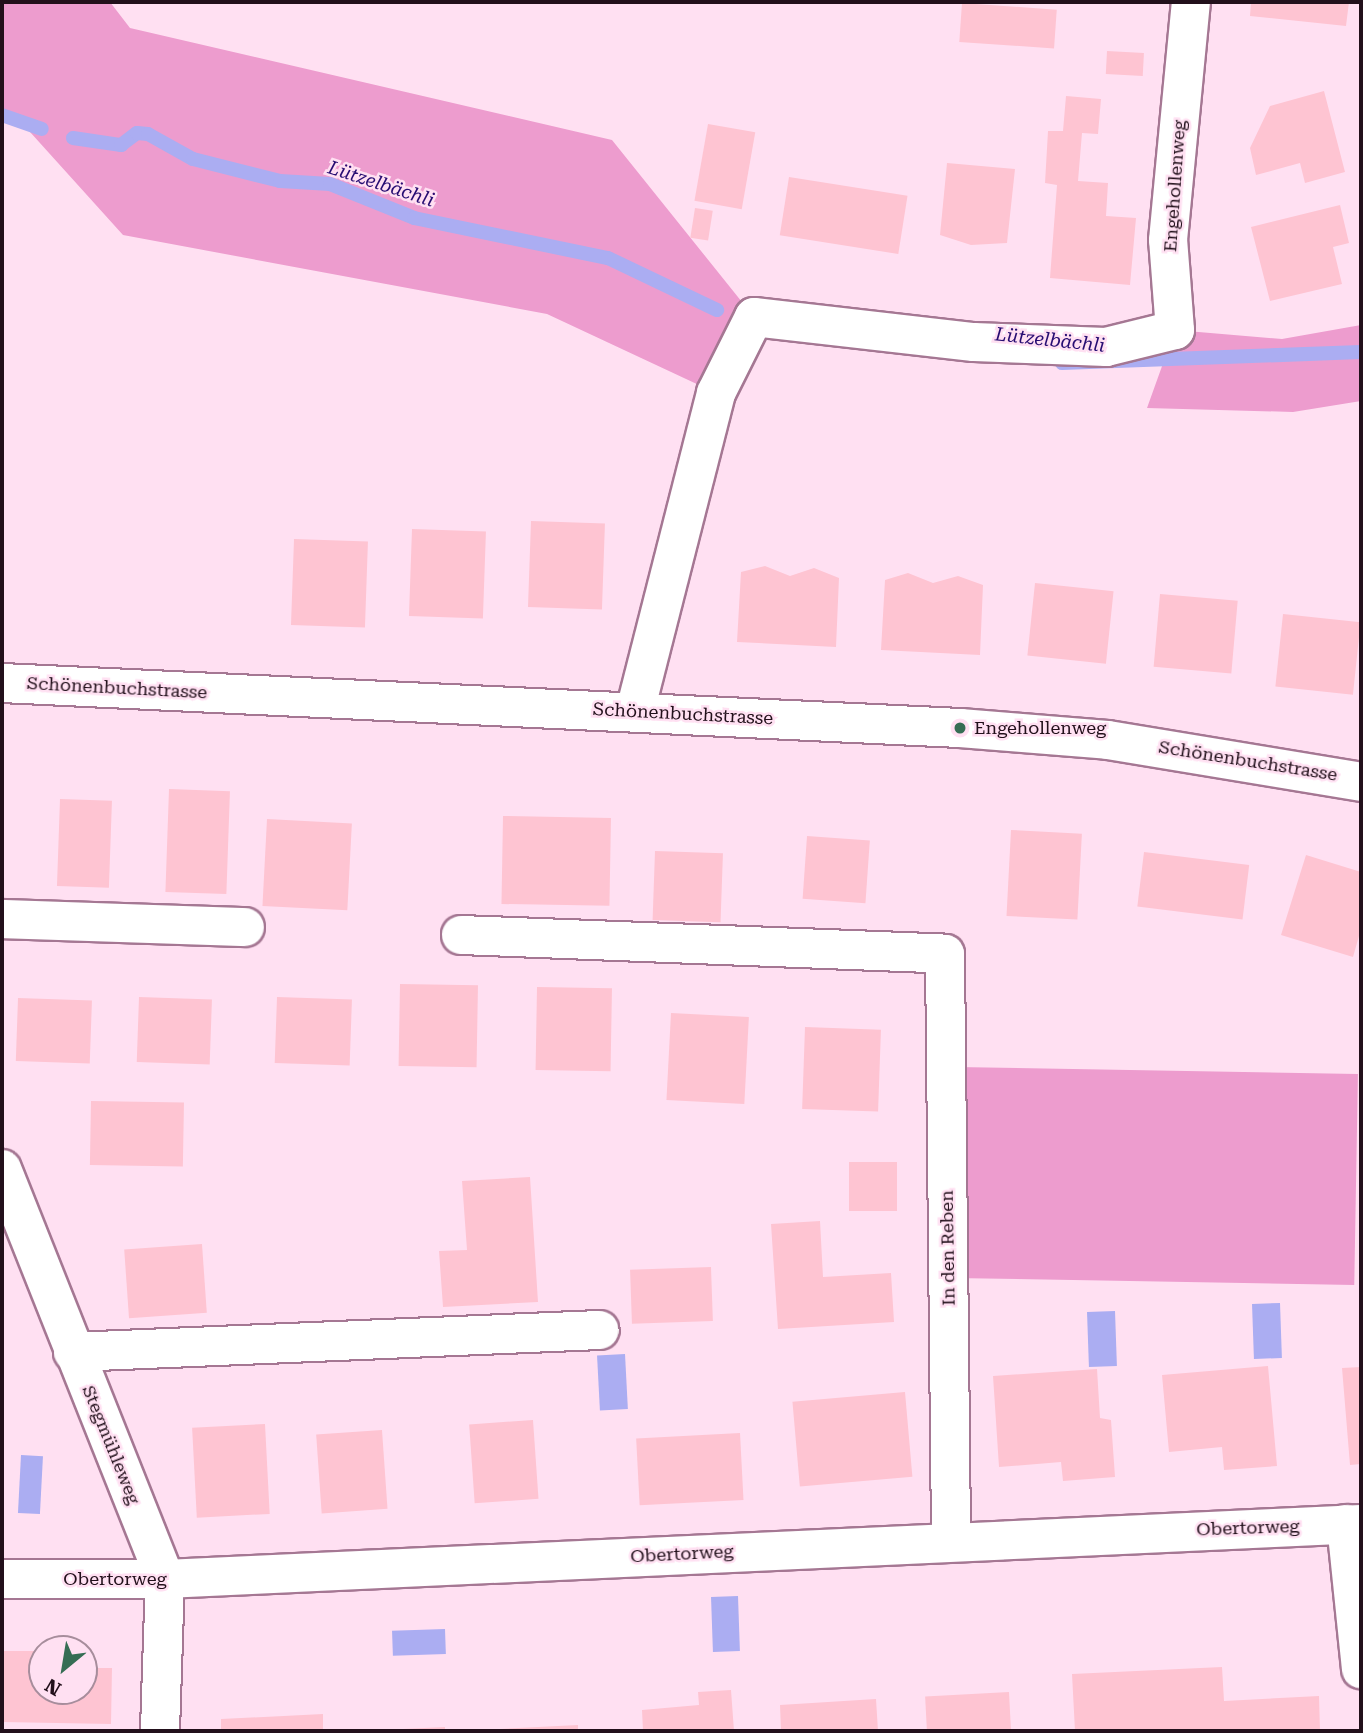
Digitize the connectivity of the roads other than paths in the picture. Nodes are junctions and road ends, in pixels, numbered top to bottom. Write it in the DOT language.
graph roads {
  1 [pos="1191,2"];
  2 [pos="2,683"];
  3 [pos="635,711"];
  4 [pos="1361,782"];
  5 [pos="2,919"];
  6 [pos="245,927"];
  7 [pos="461,935"];
  8 [pos="2,1169"];
  9 [pos="600,1330"];
  10 [pos="72,1352"];
  11 [pos="1354,1524"];
  12 [pos="951,1541"];
  13 [pos="2,1578"];
  14 [pos="166,1579"];
  15 [pos="1361,1669"];
  16 [pos="160,1731"];
  1 -- 3 [label="street, Engehollenweg"];
  2 -- 3 [label="street, Schönenbuchstrasse"];
  3 -- 4 [label="street, Schönenbuchstrasse"];
  5 -- 6 [label="street"];
  7 -- 12 [label="street, In den Reben"];
  8 -- 10 [label="street, Stegmühleweg"];
  9 -- 10 [label="street"];
  10 -- 14 [label="street, Stegmühleweg"];
  11 -- 12 [label="street, Obertorweg"];
  11 -- 15 [label="street"];
  12 -- 14 [label="street, Obertorweg"];
  13 -- 14 [label="street, Obertorweg"];
  14 -- 16 [label="street, Stegmühleweg"];
}
